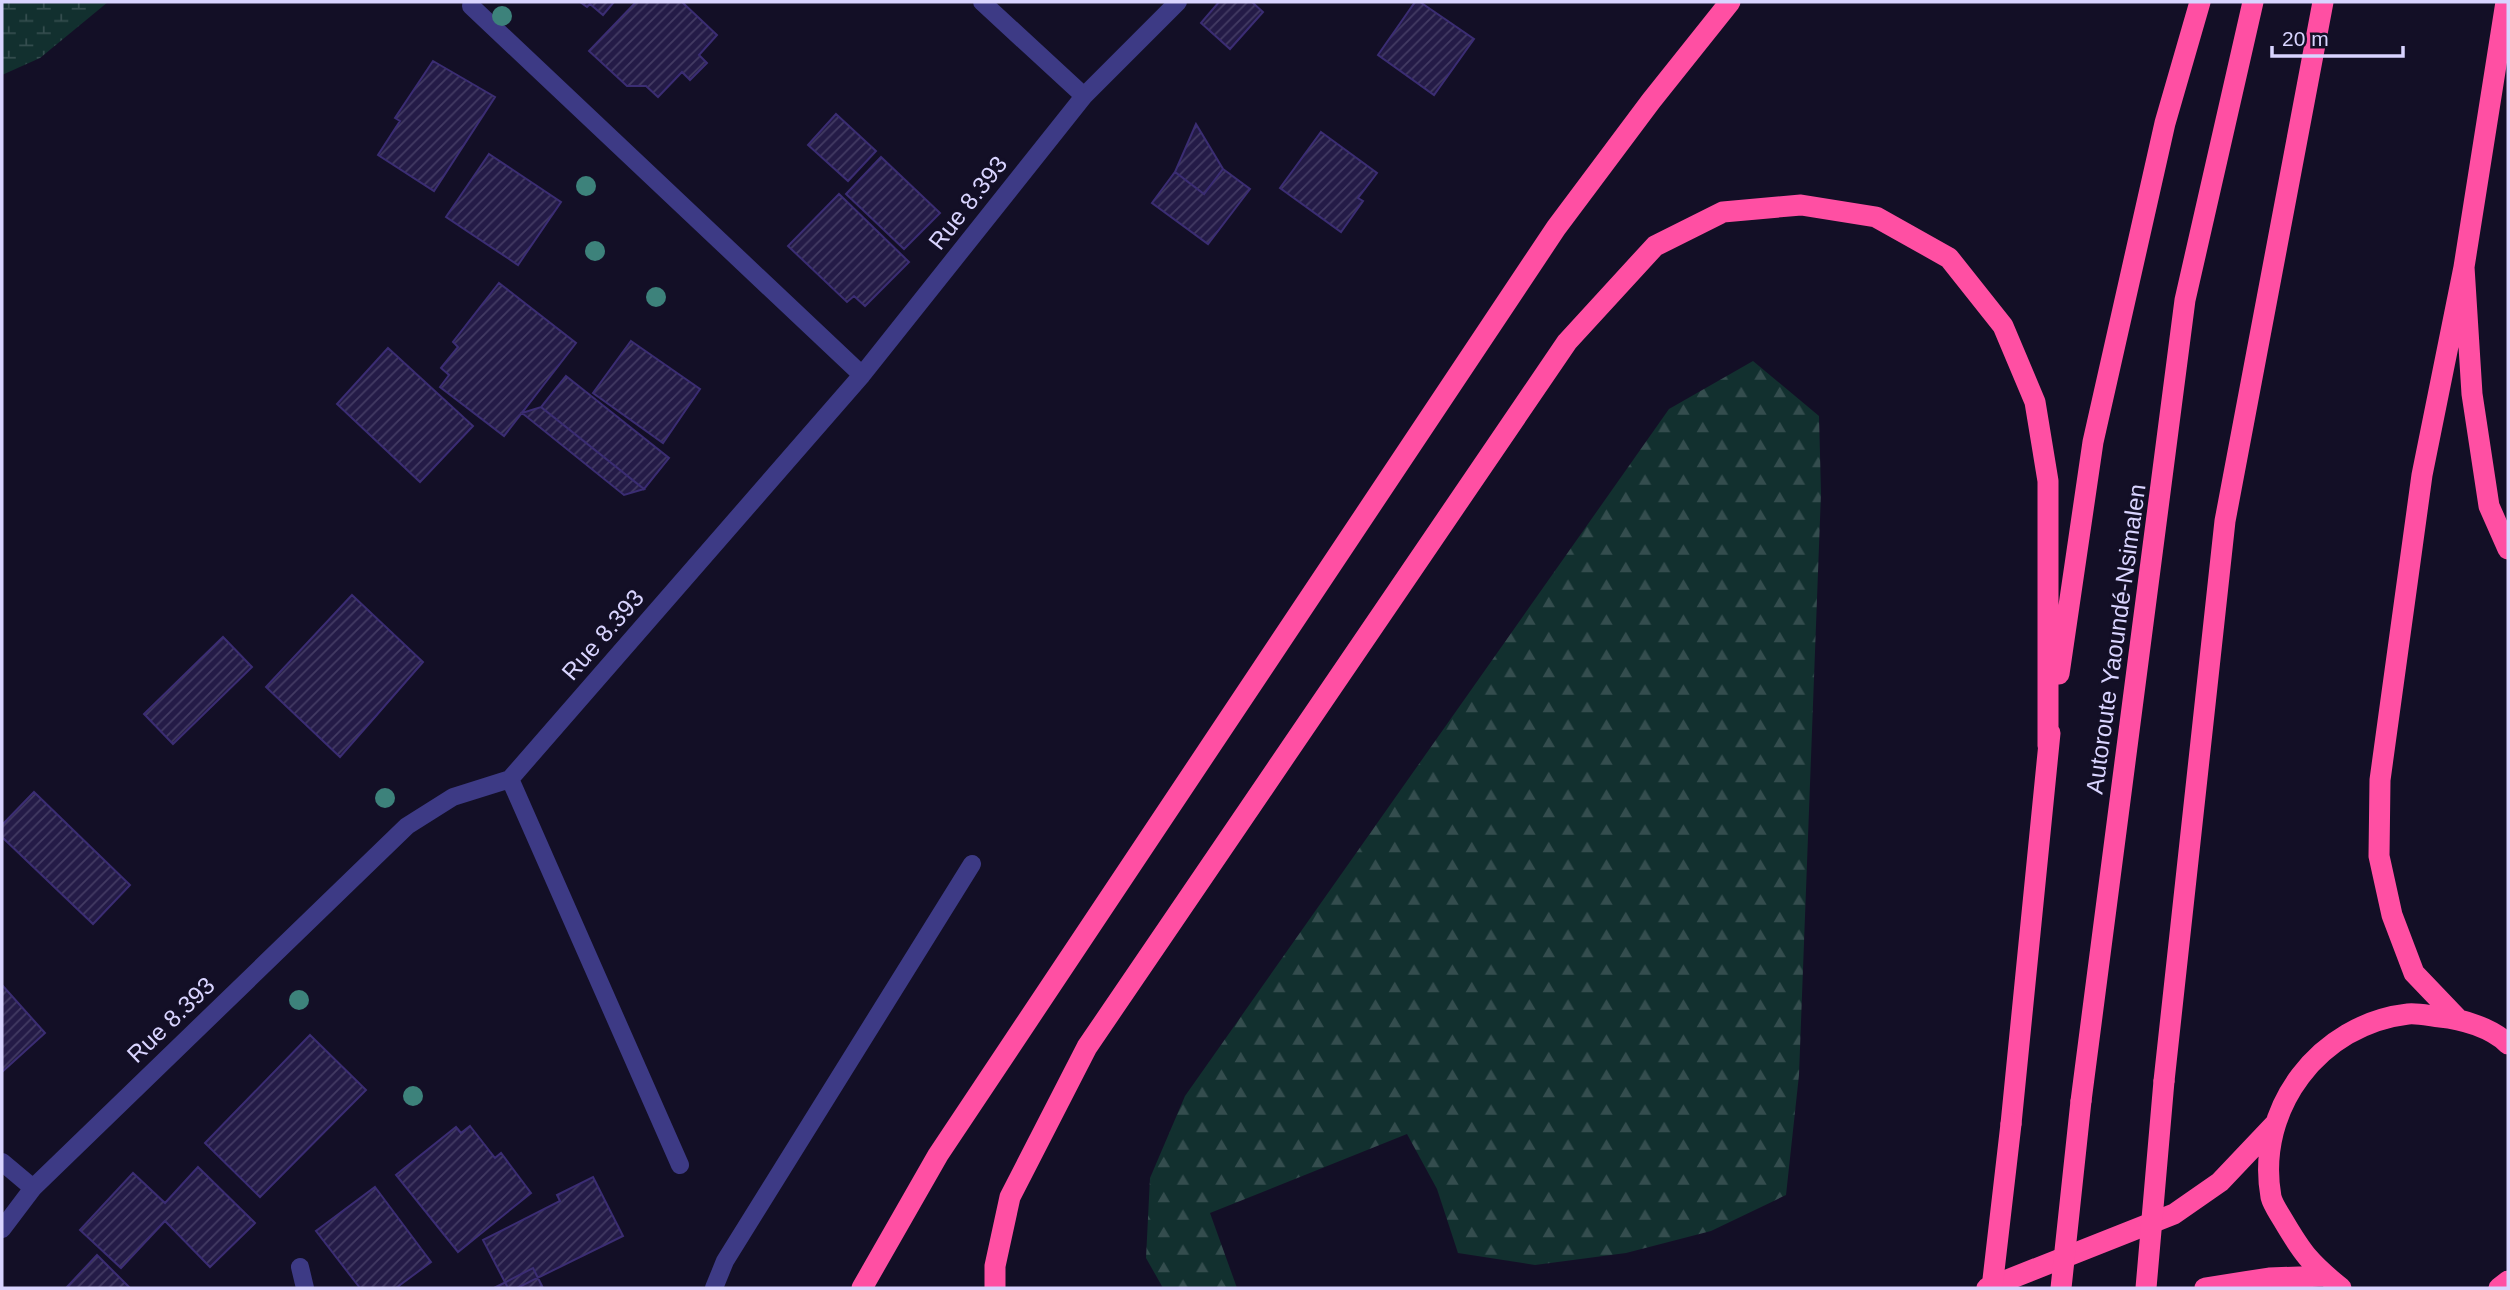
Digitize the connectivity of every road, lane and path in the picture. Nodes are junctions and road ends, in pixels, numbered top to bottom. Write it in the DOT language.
graph roads {
  1 [pos="982,2"];
  2 [pos="1178,2"];
  3 [pos="1730,2"];
  4 [pos="2200,2"];
  5 [pos="2253,2"];
  6 [pos="2323,2"];
  7 [pos="2506,2"];
  8 [pos="471,6"];
  9 [pos="1084,96"];
  10 [pos="2464,267"];
  11 [pos="862,375"];
  12 [pos="2508,549"];
  13 [pos="2048,746"];
  14 [pos="510,779"];
  15 [pos="972,864"];
  16 [pos="2458,1018"];
  17 [pos="2507,1041"];
  18 [pos="2275,1124"];
  19 [pos="2,1162"];
  20 [pos="680,1165"];
  21 [pos="33,1188"];
  22 [pos="2,1229"];
  23 [pos="300,1267"];
  24 [pos="2508,1281"];
  25 [pos="2333,1282"];
  26 [pos="305,1288"];
  27 [pos="714,1288"];
  28 [pos="862,1288"];
  29 [pos="995,1288"];
  30 [pos="1989,1288"];
  31 [pos="2062,1288"];
  32 [pos="2146,1288"];
  33 [pos="2204,1288"];
  34 [pos="2499,1288"];
  1 -- 9 [label="street"];
  2 -- 9 [label="street, Rue 8.393"];
  3 -- 28 [label="highway"];
  4 -- 13 [label="highway"];
  5 -- 31 [label="highway, Autoroute Yaoundé-Nsimalen, bridge"];
  6 -- 32 [label="highway, bridge"];
  7 -- 10 [label="highway"];
  8 -- 11 [label="street"];
  9 -- 11 [label="street, Rue 8.393"];
  10 -- 12 [label="highway"];
  10 -- 16 [label="highway"];
  11 -- 14 [label="street, Rue 8.393"];
  13 -- 29 [label="highway"];
  13 -- 30 [label="highway, bridge"];
  14 -- 20 [label="street"];
  14 -- 21 [label="street, Rue 8.393"];
  15 -- 27 [label="street"];
  16 -- 17 [label="highway"];
  16 -- 18 [label="highway"];
  18 -- 25 [label="highway"];
  18 -- 30 [label="highway"];
  19 -- 21 [label="street"];
  21 -- 22 [label="street, Rue 8.393"];
  23 -- 26 [label="street"];
  24 -- 34 [label="highway"];
  25 -- 33 [label="highway"];
}
